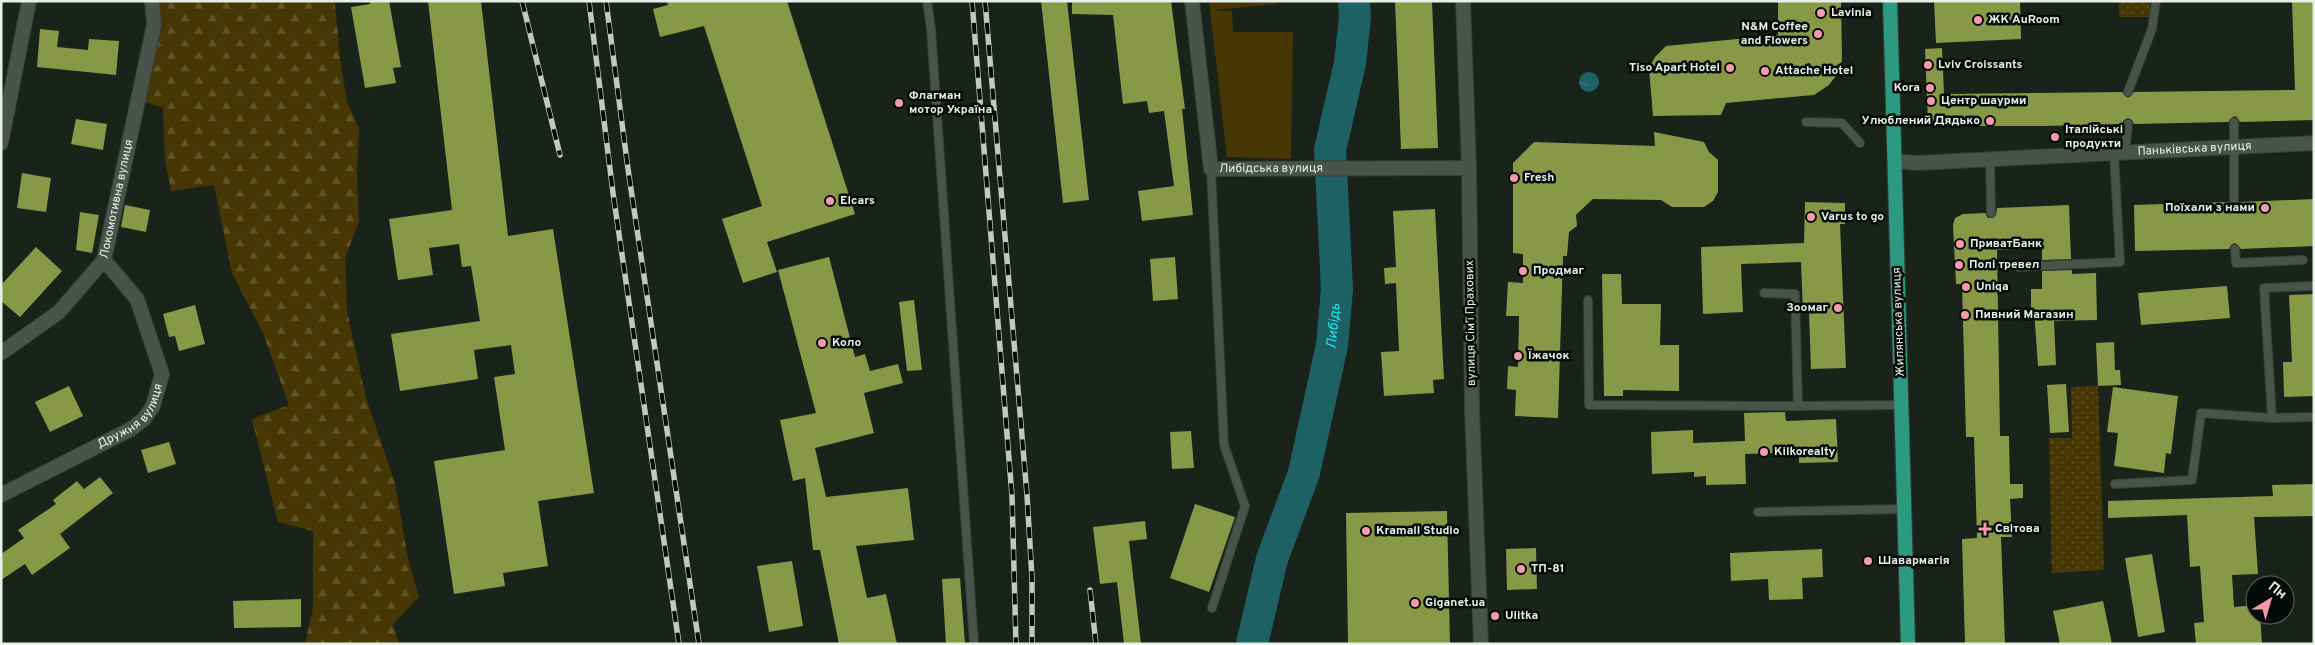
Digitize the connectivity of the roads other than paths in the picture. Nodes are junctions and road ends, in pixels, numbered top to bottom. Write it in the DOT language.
graph roads {
  1 [pos="29,1"];
  2 [pos="152,1"];
  3 [pos="928,1"];
  4 [pos="1192,1"];
  5 [pos="1464,1"];
  6 [pos="1890,1"];
  7 [pos="2156,1"];
  8 [pos="2128,92"];
  9 [pos="1806,122"];
  10 [pos="2234,122"];
  11 [pos="2128,124"];
  12 [pos="1,143"];
  13 [pos="1860,143"];
  14 [pos="2314,143"];
  15 [pos="2234,147"];
  16 [pos="2120,153"];
  17 [pos="1990,159"];
  18 [pos="1895,161"];
  19 [pos="1469,168"];
  20 [pos="1211,169"];
  21 [pos="2234,202"];
  22 [pos="1991,213"];
  23 [pos="2235,249"];
  24 [pos="104,260"];
  25 [pos="2302,260"];
  26 [pos="2018,268"];
  27 [pos="2314,286"];
  28 [pos="1764,293"];
  29 [pos="1588,300"];
  30 [pos="3,348"];
  31 [pos="1902,405"];
  32 [pos="1798,406"];
  33 [pos="2310,417"];
  34 [pos="2272,418"];
  35 [pos="2115,484"];
  36 [pos="1,496"];
  37 [pos="1905,509"];
  38 [pos="1758,512"];
  39 [pos="1212,608"];
  40 [pos="974,644"];
  41 [pos="1481,644"];
  42 [pos="1908,644"];
  1 -- 12 [label="street"];
  2 -- 24 [label="street, Локомотивна вулиця"];
  3 -- 40 [label="lane"];
  4 -- 20 [label="street, Либідська вулиця"];
  5 -- 19 [label="street, вулиця Сімʼї Прахових"];
  6 -- 18 [label="main road, Жилянська вулиця"];
  7 -- 8 [label="lane"];
  9 -- 13 [label="lane"];
  10 -- 15 [label="lane"];
  11 -- 16 [label="lane"];
  14 -- 15 [label="street, Паньківська вулиця"];
  15 -- 16 [label="street, Паньківська вулиця"];
  15 -- 21 [label="lane"];
  16 -- 17 [label="street, Паньківська вулиця"];
  16 -- 26 [label="lane"];
  17 -- 18 [label="street, Паньківська вулиця"];
  17 -- 22 [label="lane"];
  18 -- 31 [label="main road, Жилянська вулиця"];
  19 -- 20 [label="street, Либідська вулиця"];
  19 -- 41 [label="street, вулиця Сімʼї Прахових"];
  20 -- 39 [label="lane"];
  23 -- 25 [label="lane"];
  24 -- 30 [label="street, Локомотивна вулиця"];
  24 -- 36 [label="street, Дружня вулиця"];
  27 -- 34 [label="lane"];
  28 -- 32 [label="lane"];
  29 -- 32 [label="lane"];
  31 -- 32 [label="lane"];
  31 -- 37 [label="main road, Жилянська вулиця"];
  33 -- 34 [label="lane"];
  34 -- 35 [label="lane"];
  37 -- 38 [label="lane"];
  37 -- 42 [label="main road, Жилянська вулиця"];
}
